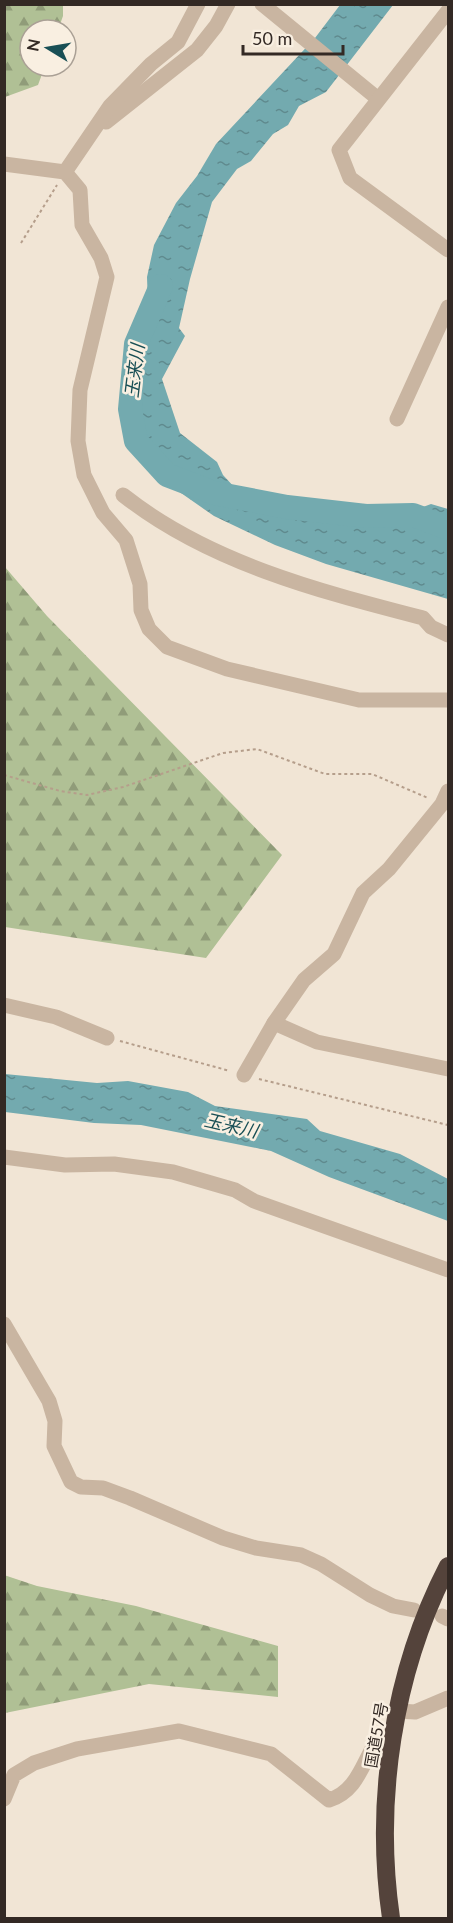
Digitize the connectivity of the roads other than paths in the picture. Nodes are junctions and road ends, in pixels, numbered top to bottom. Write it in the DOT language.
graph roads {
  1 [pos="198,4"];
  2 [pos="228,4"];
  3 [pos="262,4"];
  4 [pos="448,11"];
  5 [pos="372,95"];
  6 [pos="93,134"];
  7 [pos="4,164"];
  8 [pos="64,172"];
  9 [pos="448,250"];
  10 [pos="448,307"];
  11 [pos="397,419"];
  12 [pos="123,495"];
  13 [pos="423,618"];
  14 [pos="448,624"];
  15 [pos="448,634"];
  16 [pos="448,700"];
  17 [pos="445,798"];
  18 [pos="4,1005"];
  19 [pos="273,1023"];
  20 [pos="107,1038"];
  21 [pos="448,1069"];
  22 [pos="244,1075"];
  23 [pos="4,1157"];
  24 [pos="448,1270"];
  25 [pos="4,1324"];
  26 [pos="448,1566"];
  27 [pos="414,1610"];
  28 [pos="448,1698"];
  29 [pos="399,1711"];
  30 [pos="395,1731"];
  31 [pos="4,1799"];
  32 [pos="391,1918"];
  1 -- 6 [label="street"];
  2 -- 6 [label="street"];
  3 -- 5 [label="street"];
  4 -- 5 [label="street"];
  5 -- 9 [label="street"];
  6 -- 8 [label="street"];
  7 -- 8 [label="street"];
  8 -- 16 [label="street"];
  10 -- 11 [label="street"];
  12 -- 13 [label="street"];
  13 -- 14 [label="street"];
  13 -- 15 [label="street"];
  17 -- 19 [label="street"];
  18 -- 20 [label="street"];
  19 -- 21 [label="street"];
  19 -- 22 [label="street"];
  23 -- 24 [label="street"];
  25 -- 27 [label="street"];
  26 -- 29 [label="highway, 国道57号"];
  28 -- 29 [label="street"];
  29 -- 30 [label="highway, 国道57号"];
  30 -- 31 [label="street"];
  30 -- 32 [label="highway, 国道57号"];
}
